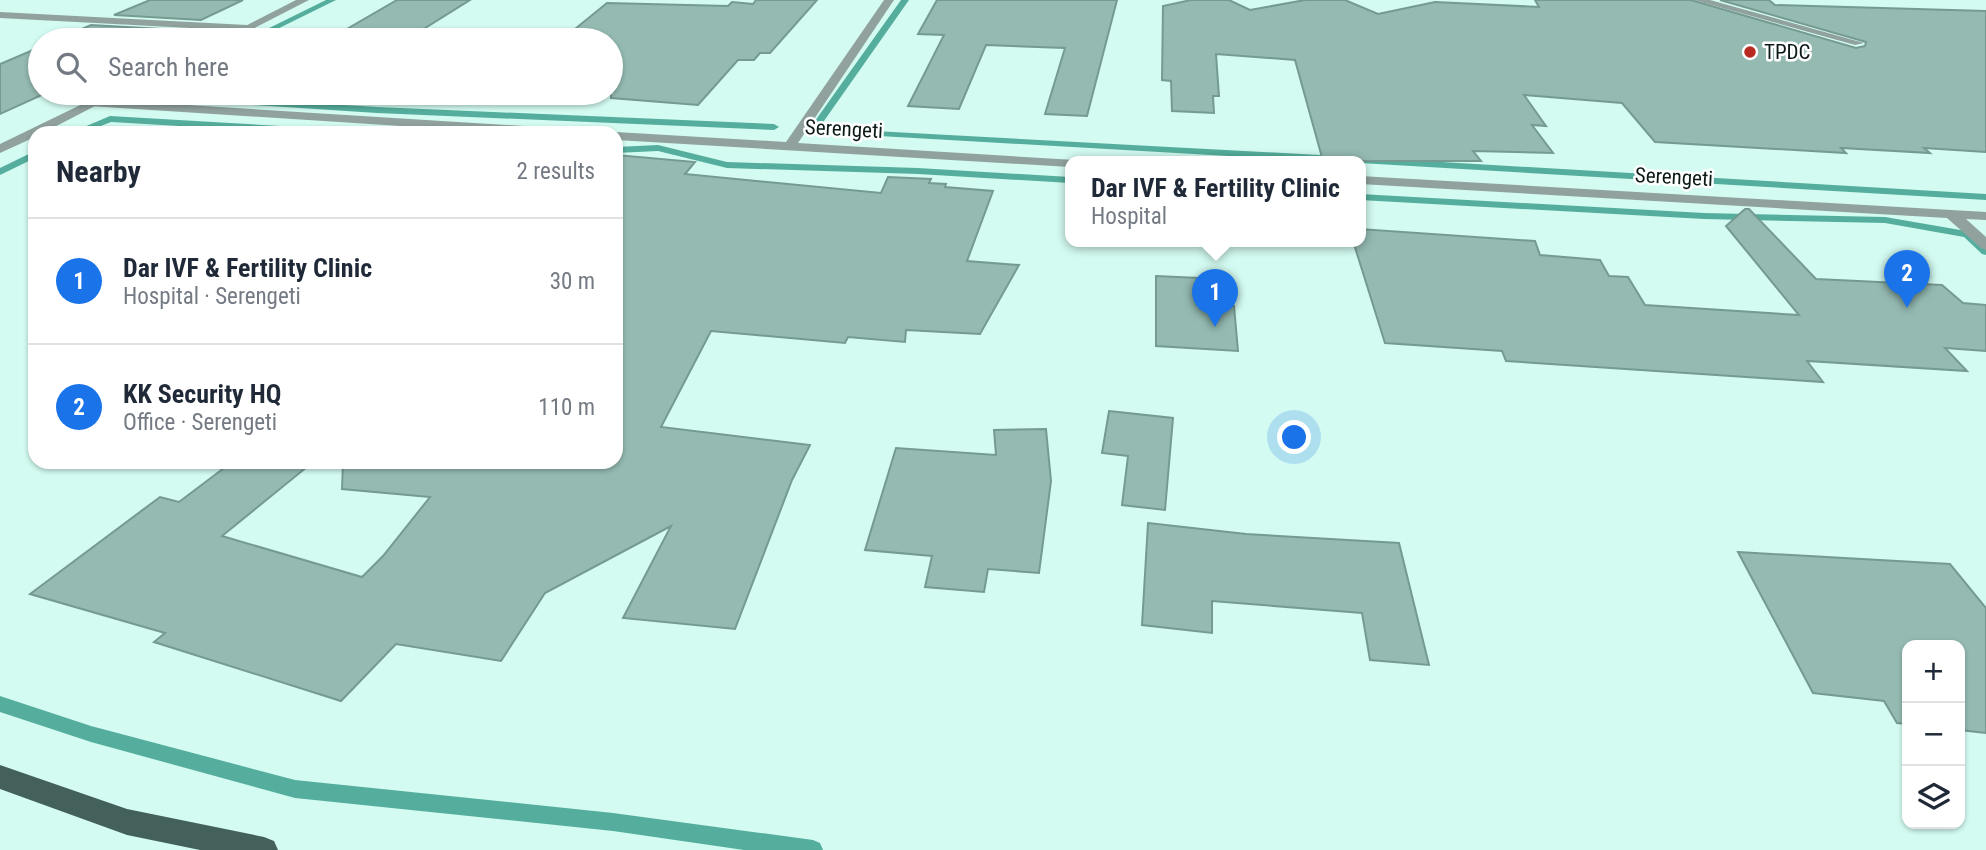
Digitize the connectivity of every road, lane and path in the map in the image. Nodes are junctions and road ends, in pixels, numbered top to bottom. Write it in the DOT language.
graph roads {
  1 [pos="304,0"];
  2 [pos="889,0"];
  3 [pos="1699,0"];
  4 [pos="0,15"];
  5 [pos="247,28"];
  6 [pos="1859,43"];
  7 [pos="89,105"];
  8 [pos="125,105"];
  9 [pos="46,126"];
  10 [pos="459,126"];
  11 [pos="28,135"];
  12 [pos="623,136"];
  13 [pos="789,147"];
  14 [pos="0,149"];
  15 [pos="1065,163"];
  16 [pos="1366,180"];
  17 [pos="1951,214"];
  18 [pos="1986,216"];
  19 [pos="1986,245"];
  20 [pos="0,777"];
  21 [pos="264,850"];
  1 -- 5 [label="street"];
  2 -- 13 [label="street"];
  3 -- 6 [label="street"];
  4 -- 5 [label="street"];
  7 -- 9 [label="street"];
  8 -- 10 [label="street"];
  11 -- 14 [label="street"];
  12 -- 13 [label="street, Serengeti"];
  13 -- 15 [label="street, Serengeti"];
  16 -- 17 [label="street, Serengeti"];
  17 -- 18 [label="street, Serengeti"];
  17 -- 19 [label="street"];
  20 -- 21 [label="main road"];
}
